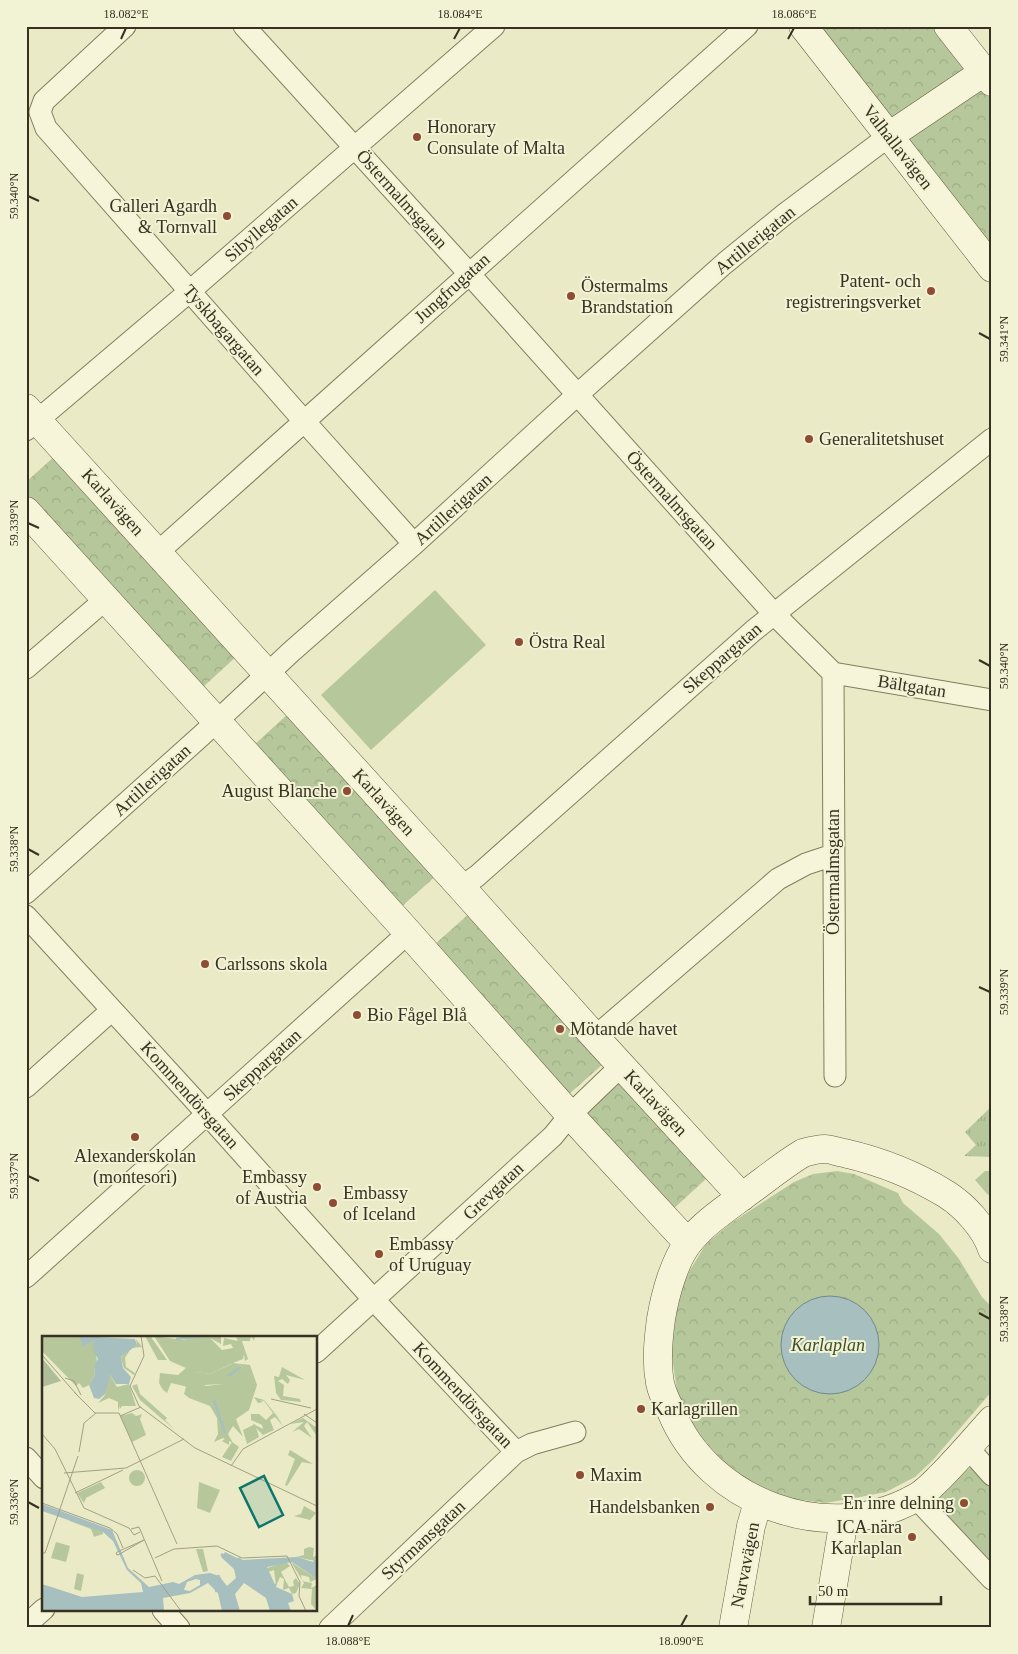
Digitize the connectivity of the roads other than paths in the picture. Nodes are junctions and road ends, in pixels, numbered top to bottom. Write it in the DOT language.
graph roads {
  1 [pos="126,26"];
  2 [pos="244,26"];
  3 [pos="494,26"];
  4 [pos="747,26"];
  5 [pos="803,26"];
  6 [pos="948,26"];
  7 [pos="988,77"];
  8 [pos="889,136"];
  9 [pos="354,147"];
  10 [pos="992,268"];
  11 [pos="469,273"];
  12 [pos="190,291"];
  13 [pos="577,395"];
  14 [pos="30,420"];
  15 [pos="304,421"];
  16 [pos="992,439"];
  17 [pos="26,511"];
  18 [pos="414,544"];
  19 [pos="158,552"];
  20 [pos="106,599"];
  21 [pos="774,614"];
  22 [pos="26,668"];
  23 [pos="833,673"];
  24 [pos="268,674"];
  25 [pos="992,700"];
  26 [pos="217,722"];
  27 [pos="833,855"];
  28 [pos="461,887"];
  29 [pos="26,894"];
  30 [pos="26,916"];
  31 [pos="408,933"];
  32 [pos="112,1010"];
  33 [pos="595,1037"];
  34 [pos="621,1066"];
  35 [pos="835,1076"];
  36 [pos="26,1087"];
  37 [pos="207,1114"];
  38 [pos="570,1115"];
  39 [pos="742,1197"];
  40 [pos="688,1243"];
  41 [pos="992,1249"];
  42 [pos="26,1278"];
  43 [pos="374,1300"];
  44 [pos="318,1350"];
  45 [pos="992,1420"];
  46 [pos="575,1432"];
  47 [pos="968,1448"];
  48 [pos="516,1452"];
  49 [pos="26,1458"];
  50 [pos="992,1475"];
  51 [pos="42,1476"];
  52 [pos="916,1498"];
  53 [pos="758,1502"];
  54 [pos="844,1519"];
  55 [pos="992,1579"];
  56 [pos="42,1611"];
  57 [pos="165,1612"];
  58 [pos="341,1624"];
  59 [pos="26,1625"];
  60 [pos="179,1628"];
  61 [pos="733,1628"];
  62 [pos="826,1628"];
  1 -- 12 [label="street, Tyskbagargatan"];
  2 -- 9 [label="street, Östermalmsgatan"];
  3 -- 9 [label="street, Sibyllegatan"];
  4 -- 11 [label="street, Jungfrugatan"];
  5 -- 8 [label="street, Valhallavägen"];
  6 -- 7 [label="street"];
  7 -- 8 [label="street"];
  8 -- 10 [label="street, Valhallavägen"];
  8 -- 13 [label="street, Artillerigatan"];
  9 -- 11 [label="street, Östermalmsgatan"];
  9 -- 12 [label="street, Sibyllegatan"];
  11 -- 13 [label="street, Östermalmsgatan"];
  11 -- 15 [label="street, Jungfrugatan"];
  12 -- 14 [label="street, Sibyllegatan"];
  12 -- 15 [label="street, Tyskbagargatan"];
  13 -- 18 [label="street, Artillerigatan"];
  13 -- 21 [label="street, Östermalmsgatan"];
  14 -- 19 [label="street, Karlavägen"];
  15 -- 18 [label="street, Tyskbagargatan"];
  15 -- 19 [label="street, Jungfrugatan"];
  16 -- 21 [label="street, Skeppargatan"];
  17 -- 20 [label="street"];
  18 -- 24 [label="street, Artillerigatan"];
  19 -- 24 [label="street, Karlavägen"];
  20 -- 22 [label="street"];
  20 -- 26 [label="street"];
  21 -- 23 [label="street, Östermalmsgatan"];
  21 -- 28 [label="street, Skeppargatan"];
  23 -- 25 [label="street, Bältgatan"];
  23 -- 27 [label="street, Östermalmsgatan"];
  24 -- 26 [label="street, Artillerigatan"];
  24 -- 28 [label="street, Karlavägen"];
  26 -- 29 [label="street, Artillerigatan"];
  26 -- 31 [label="street"];
  27 -- 33 [label="street"];
  27 -- 35 [label="street, Östermalmsgatan"];
  28 -- 33 [label="street, Karlavägen"];
  30 -- 32 [label="street, Kommendörsgatan"];
  31 -- 37 [label="street, Skeppargatan"];
  31 -- 38 [label="street"];
  32 -- 36 [label="street"];
  32 -- 37 [label="street, Kommendörsgatan"];
  33 -- 34 [label="street, Karlavägen"];
  34 -- 38 [label="street, Grevgatan"];
  34 -- 39 [label="street, Karlavägen"];
  37 -- 42 [label="street, Skeppargatan"];
  37 -- 43 [label="street, Kommendörsgatan"];
  38 -- 40 [label="street"];
  38 -- 43 [label="street, Grevgatan"];
  39 -- 40 [label="street"];
  39 -- 41 [label="street"];
  40 -- 53 [label="street"];
  43 -- 44 [label="street, Grevgatan"];
  43 -- 48 [label="street, Kommendörsgatan"];
  45 -- 47 [label="street"];
  46 -- 48 [label="street"];
  47 -- 50 [label="street"];
  47 -- 52 [label="street"];
  48 -- 58 [label="street, Styrmansgatan"];
  49 -- 51 [label="street"];
  52 -- 54 [label="street"];
  52 -- 55 [label="street"];
  53 -- 54 [label="street"];
  53 -- 61 [label="street, Narvavägen"];
  54 -- 62 [label="street"];
  56 -- 59 [label="street"];
  57 -- 60 [label="street"];
}
